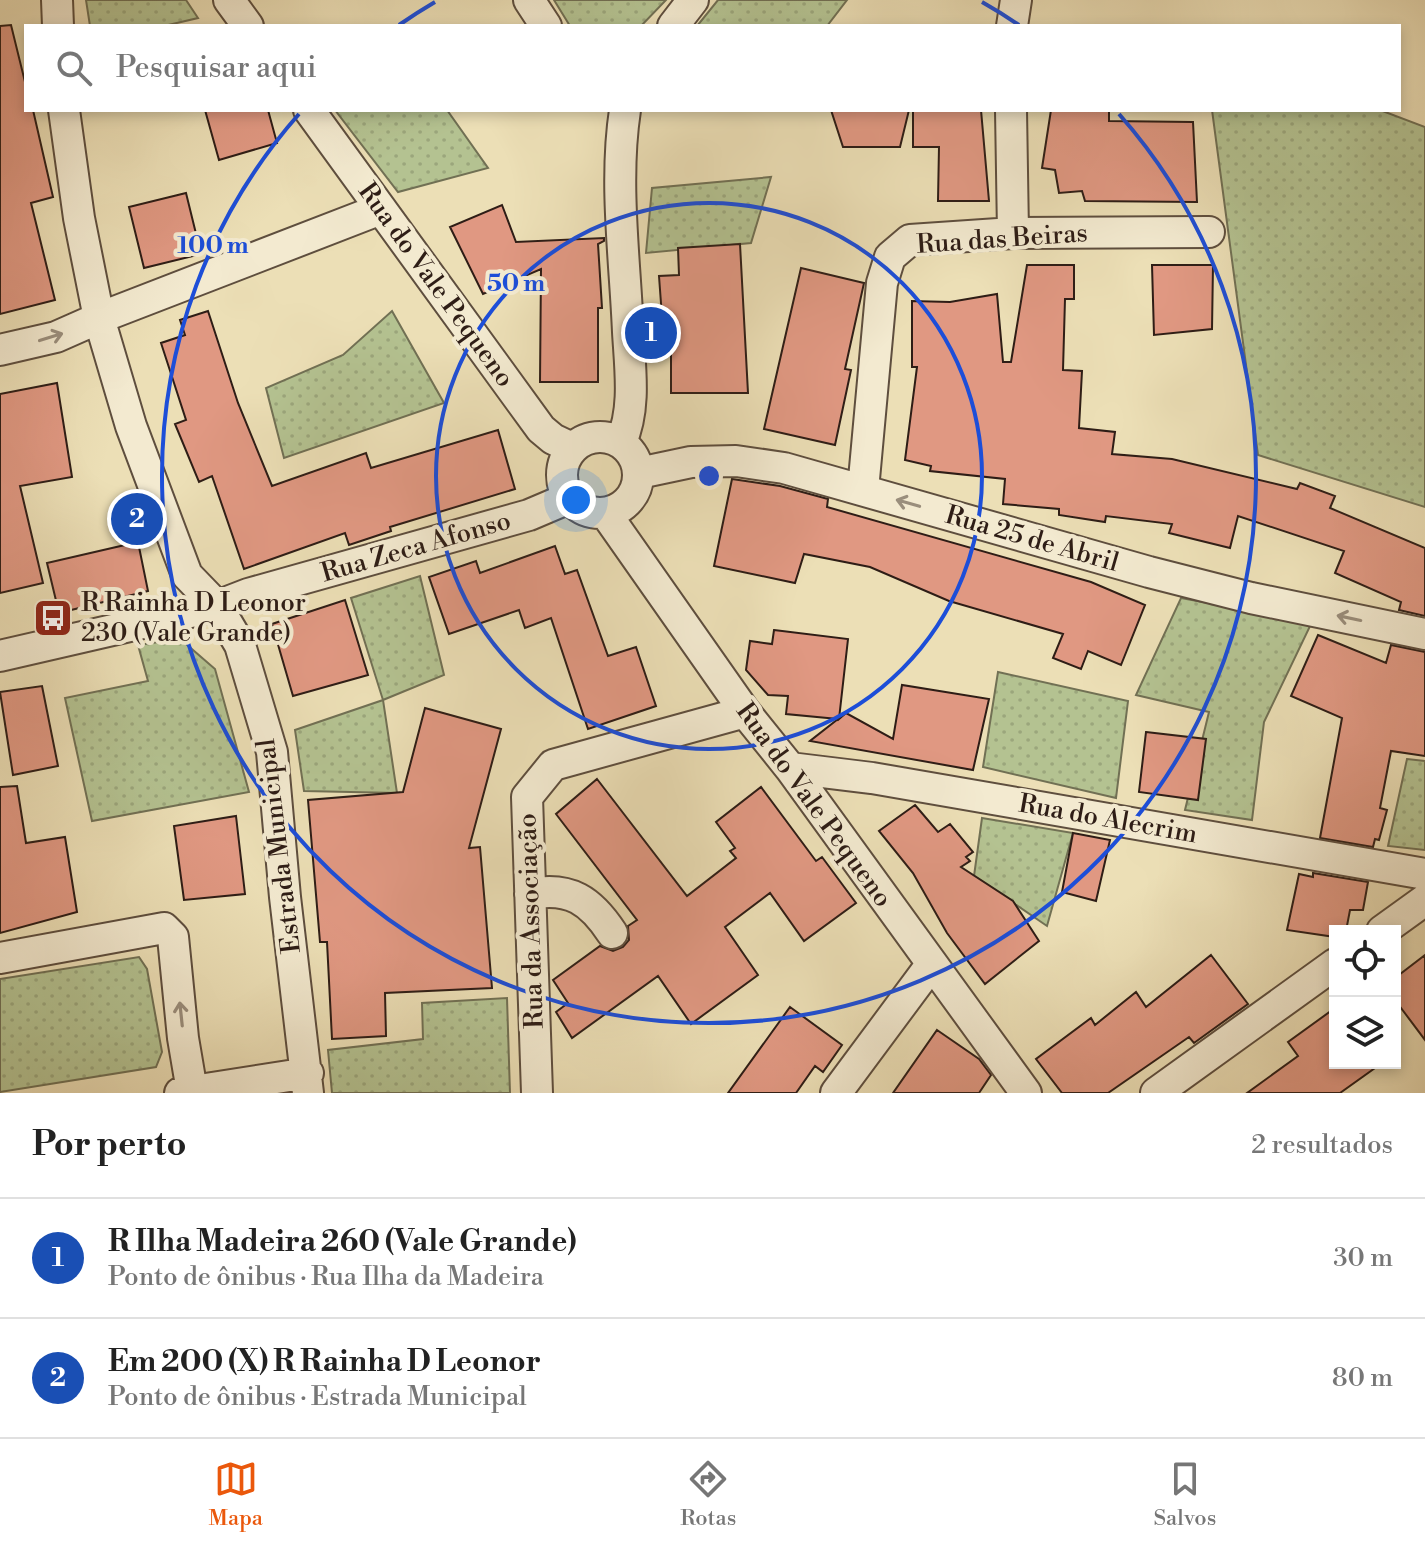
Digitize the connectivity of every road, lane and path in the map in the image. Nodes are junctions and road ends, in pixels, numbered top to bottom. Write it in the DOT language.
graph roads {
  1 [pos="57,0"];
  2 [pos="229,0"];
  3 [pos="529,0"];
  4 [pos="693,0"];
  5 [pos="1016,0"];
  6 [pos="58,24"];
  7 [pos="247,24"];
  8 [pos="545,24"];
  9 [pos="675,24"];
  10 [pos="1012,24"];
  11 [pos="64,112"];
  12 [pos="310,112"];
  13 [pos="625,112"];
  14 [pos="1011,112"];
  15 [pos="381,209"];
  16 [pos="1209,232"];
  17 [pos="1013,233"];
  18 [pos="99,318"];
  19 [pos="0,350"];
  20 [pos="621,442"];
  21 [pos="572,448"];
  22 [pos="639,473"];
  23 [pos="863,490"];
  24 [pos="569,498"];
  25 [pos="606,514"];
  26 [pos="217,606"];
  27 [pos="1425,634"];
  28 [pos="0,656"];
  29 [pos="745,712"];
  30 [pos="790,768"];
  31 [pos="1425,874"];
  32 [pos="530,894"];
  33 [pos="1425,900"];
  34 [pos="1390,925"];
  35 [pos="612,933"];
  36 [pos="0,958"];
  37 [pos="931,965"];
  38 [pos="1329,968"];
  39 [pos="308,1083"];
  40 [pos="186,1092"];
  41 [pos="537,1093"];
  42 [pos="836,1093"];
  43 [pos="1026,1093"];
  44 [pos="1156,1093"];
  1 -- 6 [label="street"];
  2 -- 7 [label="street"];
  3 -- 8 [label="street"];
  4 -- 9 [label="street"];
  5 -- 10 [label="street"];
  11 -- 18 [label="street, Estrada Municipal"];
  12 -- 15 [label="street, Rua do Vale Pequeno"];
  13 -- 20 [label="street"];
  14 -- 17 [label="street"];
  15 -- 18 [label="street"];
  15 -- 21 [label="street, Rua do Vale Pequeno"];
  16 -- 17 [label="street, Rua das Beiras"];
  17 -- 23 [label="street, Rua das Beiras"];
  19 -- 18 [label="street, one-way"];
  18 -- 26 [label="street, Estrada Municipal"];
  20 -- 21 [label="street"];
  20 -- 22 [label="street"];
  21 -- 24 [label="street"];
  22 -- 23 [label="street, Rua 25 de Abril"];
  22 -- 25 [label="street"];
  27 -- 23 [label="street, Rua 25 de Abril, one-way"];
  24 -- 25 [label="street"];
  24 -- 26 [label="street, Rua Zeca Afonso"];
  25 -- 29 [label="street, Rua do Vale Pequeno"];
  26 -- 28 [label="street, Rua Zeca Afonso"];
  26 -- 39 [label="street, Estrada Municipal"];
  29 -- 30 [label="street, Rua do Vale Pequeno"];
  29 -- 32 [label="street, Rua da Associação"];
  30 -- 31 [label="street, Rua do Alecrim"];
  30 -- 37 [label="street, Rua do Vale Pequeno"];
  32 -- 35 [label="street"];
  32 -- 41 [label="street, Rua da Associação"];
  33 -- 34 [label="street"];
  40 -- 36 [label="street, one-way"];
  37 -- 42 [label="street"];
  37 -- 43 [label="street, Rua do Vale Pequeno"];
  38 -- 44 [label="street"];
  39 -- 40 [label="street"];
}
